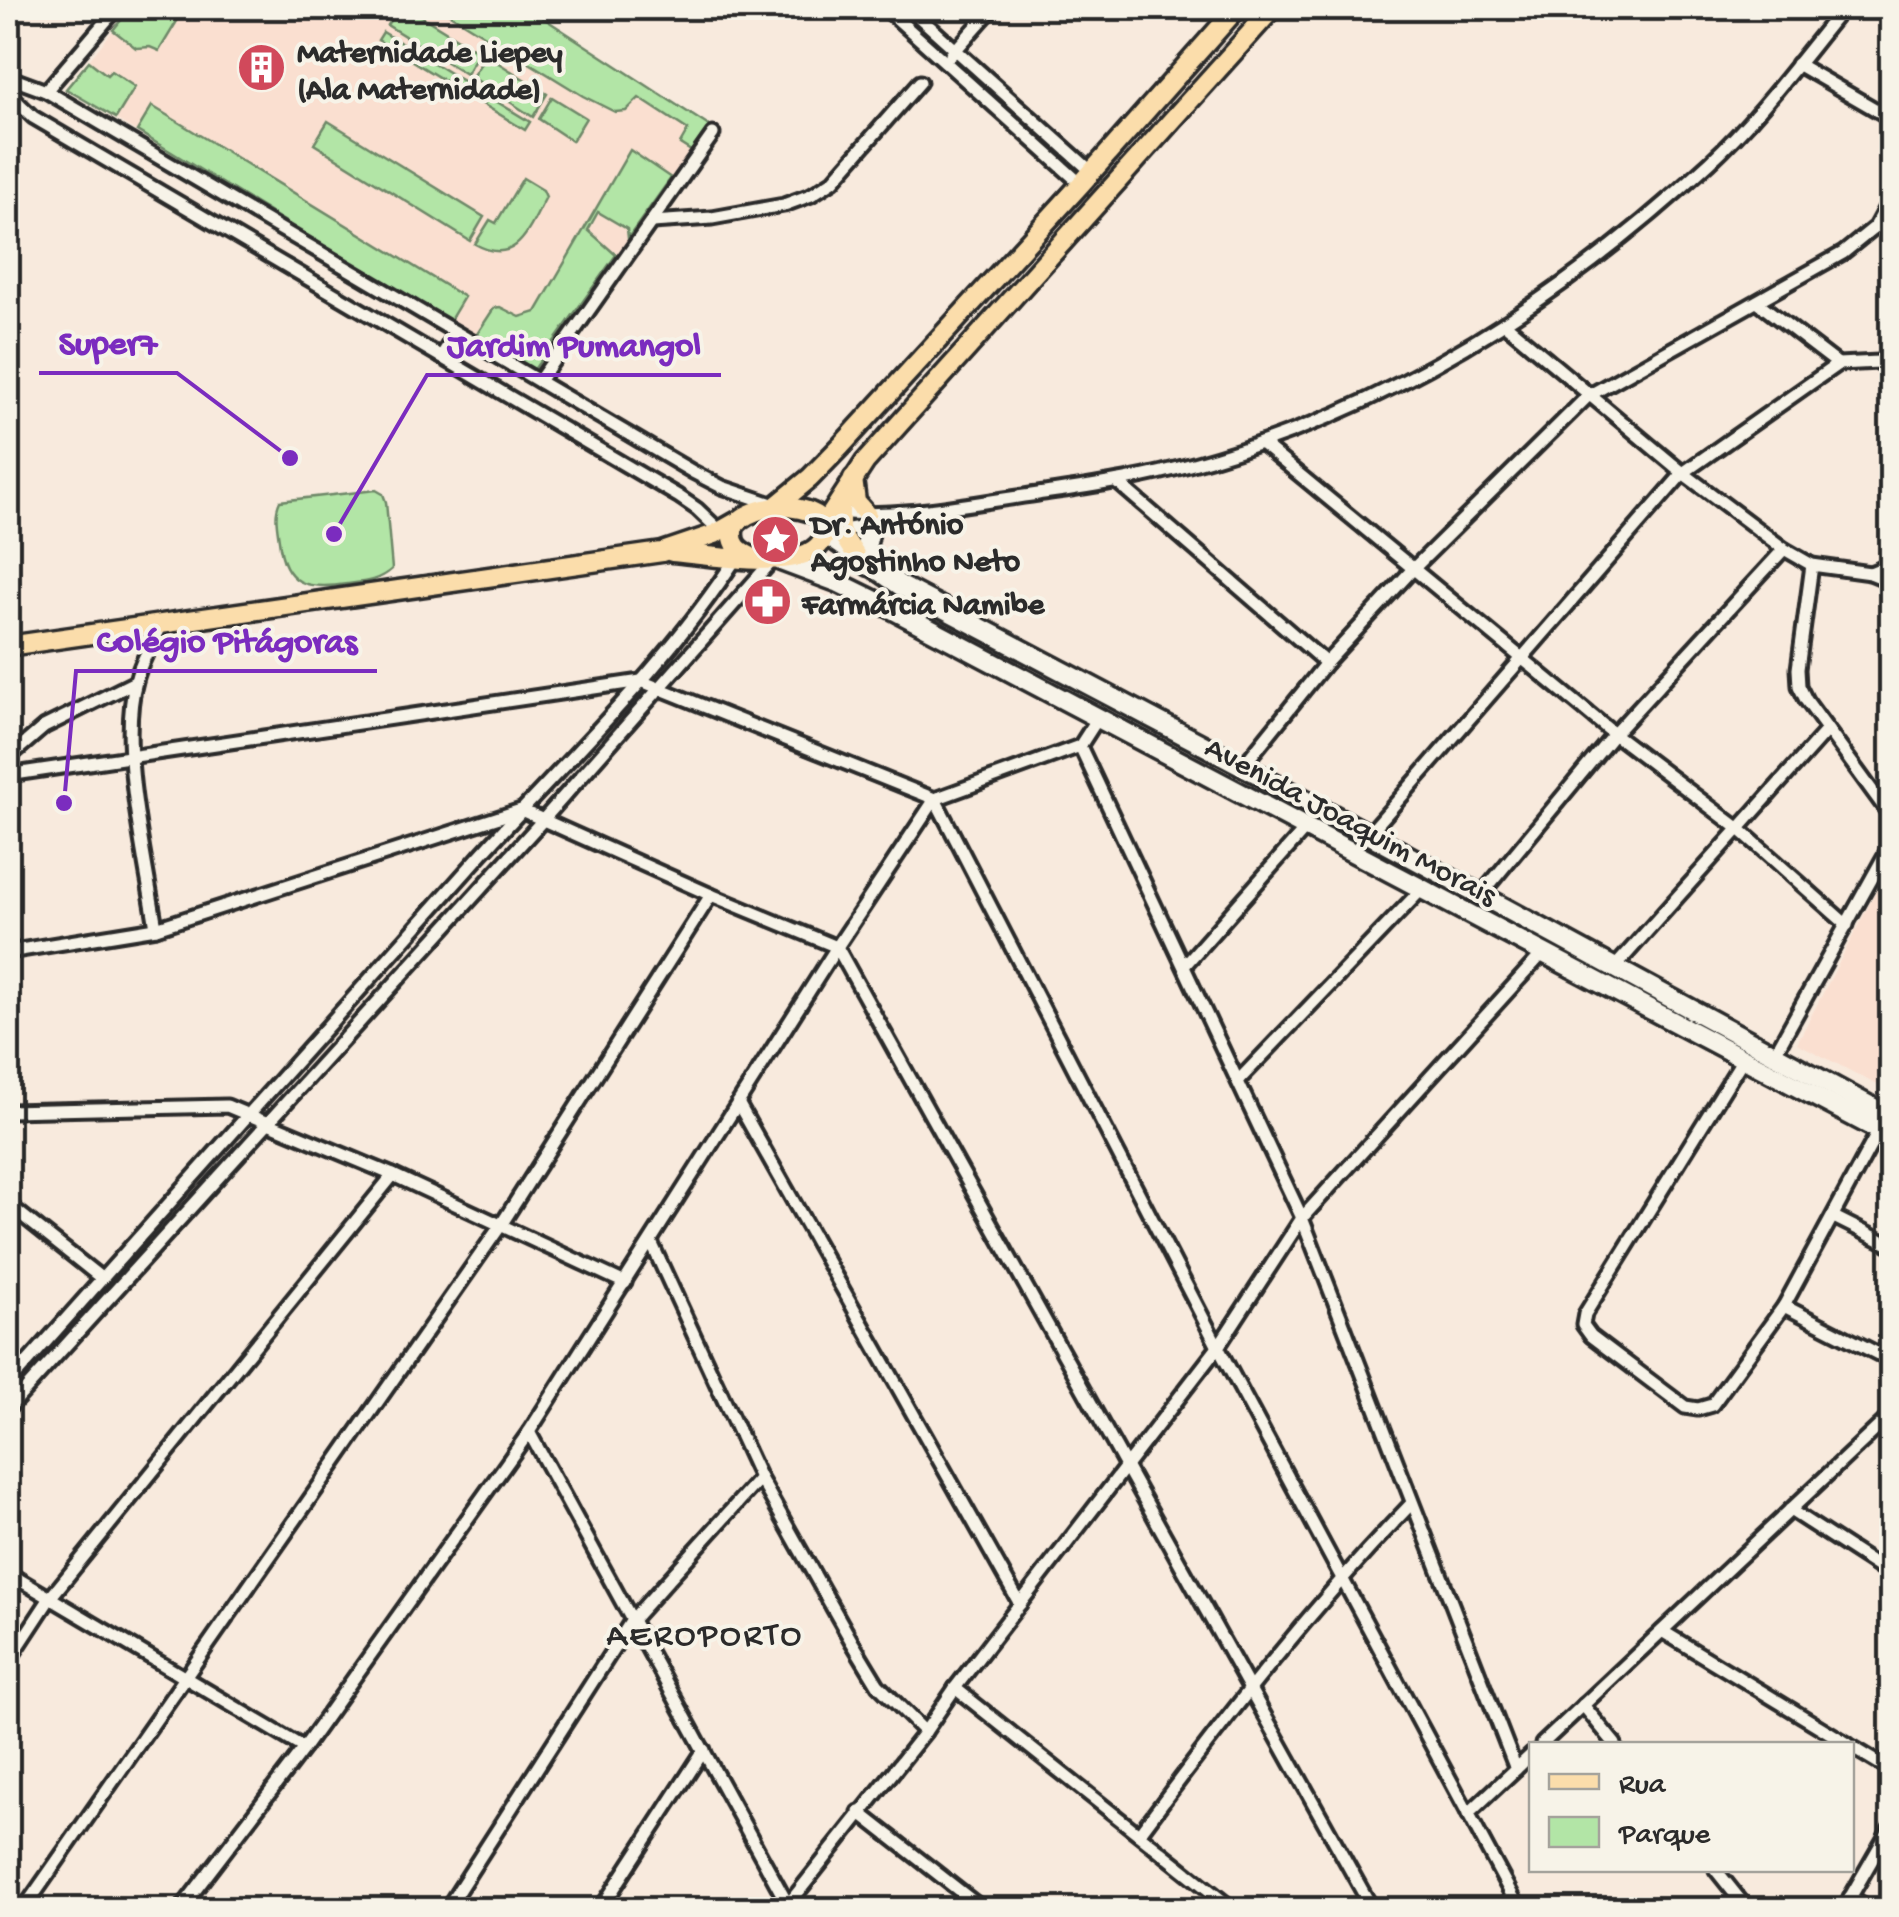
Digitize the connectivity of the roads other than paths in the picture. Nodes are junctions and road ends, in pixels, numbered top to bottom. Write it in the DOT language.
graph roads {
  1 [pos="116,8"];
  2 [pos="884,8"];
  3 [pos="909,8"];
  4 [pos="932,8"];
  5 [pos="993,8"];
  6 [pos="1237,8"];
  7 [pos="1273,8"];
  8 [pos="1843,8"];
  9 [pos="922,18"];
  10 [pos="910,30"];
  11 [pos="956,50"];
  12 [pos="945,62"];
  13 [pos="1797,64"];
  14 [pos="8,77"];
  15 [pos="920,82"];
  16 [pos="46,91"];
  17 [pos="8,93"];
  18 [pos="1892,119"];
  19 [pos="713,134"];
  20 [pos="1086,178"];
  21 [pos="1892,196"];
  22 [pos="652,222"];
  23 [pos="1758,302"];
  24 [pos="1504,324"];
  25 [pos="456,332"];
  26 [pos="441,357"];
  27 [pos="1838,364"];
  28 [pos="1892,365"];
  29 [pos="538,381"];
  30 [pos="1588,396"];
  31 [pos="1261,443"];
  32 [pos="1682,473"];
  33 [pos="1117,482"];
  34 [pos="848,486"];
  35 [pos="776,506"];
  36 [pos="869,520"];
  37 [pos="738,521"];
  38 [pos="832,523"];
  39 [pos="720,531"];
  40 [pos="1784,549"];
  41 [pos="662,552"];
  42 [pos="754,556"];
  43 [pos="862,561"];
  44 [pos="1892,564"];
  45 [pos="1812,565"];
  46 [pos="1413,568"];
  47 [pos="1870,573"];
  48 [pos="1892,582"];
  49 [pos="162,625"];
  50 [pos="8,646"];
  51 [pos="1523,659"];
  52 [pos="1326,663"];
  53 [pos="641,681"];
  54 [pos="135,682"];
  55 [pos="658,689"];
  56 [pos="1098,718"];
  57 [pos="1827,730"];
  58 [pos="1614,734"];
  59 [pos="1080,746"];
  60 [pos="130,754"];
  61 [pos="8,758"];
  62 [pos="1243,766"];
  63 [pos="8,775"];
  64 [pos="935,800"];
  65 [pos="521,810"];
  66 [pos="1892,818"];
  67 [pos="542,821"];
  68 [pos="1306,828"];
  69 [pos="1738,828"];
  70 [pos="1368,836"];
  71 [pos="1892,842"];
  72 [pos="1421,890"];
  73 [pos="711,895"];
  74 [pos="1480,896"];
  75 [pos="1846,926"];
  76 [pos="156,928"];
  77 [pos="837,947"];
  78 [pos="8,952"];
  79 [pos="1542,954"];
  80 [pos="1184,966"];
  81 [pos="1614,968"];
  82 [pos="1774,1055"];
  83 [pos="1743,1059"];
  84 [pos="1238,1080"];
  85 [pos="738,1103"];
  86 [pos="8,1111"];
  87 [pos="248,1114"];
  88 [pos="1887,1120"];
  89 [pos="268,1122"];
  90 [pos="393,1175"];
  91 [pos="8,1204"];
  92 [pos="1834,1217"];
  93 [pos="1302,1218"];
  94 [pos="501,1225"];
  95 [pos="650,1242"];
  96 [pos="1892,1246"];
  97 [pos="101,1278"];
  98 [pos="625,1283"];
  99 [pos="1784,1306"];
  100 [pos="1218,1347"];
  101 [pos="1892,1361"];
  102 [pos="8,1383"];
  103 [pos="8,1409"];
  104 [pos="1892,1414"];
  105 [pos="529,1432"];
  106 [pos="1127,1466"];
  107 [pos="760,1478"];
  108 [pos="1412,1503"];
  109 [pos="1790,1510"];
  110 [pos="8,1574"];
  111 [pos="1892,1576"];
  112 [pos="1341,1577"];
  113 [pos="50,1598"];
  114 [pos="1020,1604"];
  115 [pos="632,1620"];
  116 [pos="1662,1631"];
  117 [pos="8,1662"];
  118 [pos="184,1677"];
  119 [pos="956,1688"];
  120 [pos="1248,1688"];
  121 [pos="1583,1705"];
  122 [pos="925,1732"];
  123 [pos="1544,1742"];
  124 [pos="1613,1742"];
  125 [pos="1843,1742"];
  126 [pos="304,1748"];
  127 [pos="1854,1748"];
  128 [pos="704,1750"];
  129 [pos="1529,1757"];
  130 [pos="1516,1768"];
  131 [pos="1892,1771"];
  132 [pos="859,1812"];
  133 [pos="1468,1814"];
  134 [pos="1892,1825"];
  135 [pos="1139,1834"];
  136 [pos="1718,1872"];
  137 [pos="1512,1896"];
  138 [pos="1850,1897"];
  139 [pos="789,1908"];
  140 [pos="23,1910"];
  141 [pos="180,1910"];
  142 [pos="446,1910"];
  143 [pos="600,1910"];
  144 [pos="984,1910"];
  145 [pos="1234,1910"];
  146 [pos="1373,1910"];
  147 [pos="1502,1910"];
  148 [pos="1520,1910"];
  149 [pos="1748,1910"];
  150 [pos="1843,1910"];
  151 [pos="1873,1910"];
  1 -- 16 [label="street"];
  2 -- 10 [label="street"];
  3 -- 9 [label="street"];
  4 -- 9 [label="street"];
  5 -- 11 [label="street"];
  6 -- 20 [label="main road"];
  7 -- 34 [label="main road"];
  8 -- 13 [label="street"];
  9 -- 10 [label="street"];
  9 -- 11 [label="street"];
  10 -- 12 [label="street"];
  11 -- 12 [label="street"];
  11 -- 20 [label="street"];
  12 -- 20 [label="street"];
  13 -- 18 [label="street"];
  13 -- 24 [label="street"];
  14 -- 16 [label="street"];
  15 -- 22 [label="street"];
  16 -- 25 [label="street"];
  17 -- 26 [label="street"];
  19 -- 22 [label="street"];
  20 -- 35 [label="main road"];
  21 -- 23 [label="street"];
  22 -- 29 [label="street"];
  23 -- 27 [label="street"];
  23 -- 30 [label="street"];
  24 -- 30 [label="street"];
  24 -- 31 [label="street"];
  25 -- 26 [label="street"];
  25 -- 29 [label="street"];
  26 -- 39 [label="street"];
  27 -- 28 [label="street"];
  27 -- 32 [label="street"];
  29 -- 35 [label="street"];
  30 -- 32 [label="street"];
  30 -- 46 [label="street"];
  31 -- 33 [label="street"];
  31 -- 46 [label="street"];
  32 -- 40 [label="street"];
  32 -- 51 [label="street"];
  33 -- 36 [label="street"];
  33 -- 52 [label="street"];
  34 -- 36 [label="main road"];
  34 -- 38 [label="main road"];
  35 -- 37 [label="main road"];
  35 -- 38 [label="main road"];
  36 -- 38 [label="street"];
  36 -- 38 [label="street"];
  36 -- 43 [label="street"];
  37 -- 39 [label="main road"];
  37 -- 42 [label="main road"];
  38 -- 42 [label="main road"];
  38 -- 43 [label="street, Avenida Joaquim Morais"];
  39 -- 41 [label="main road"];
  39 -- 42 [label="street"];
  40 -- 45 [label="street"];
  40 -- 58 [label="street"];
  41 -- 42 [label="main road"];
  41 -- 49 [label="main road"];
  42 -- 53 [label="street"];
  42 -- 55 [label="street"];
  42 -- 56 [label="street, Avenida Joaquim Morais"];
  43 -- 62 [label="street, Avenida Joaquim Morais"];
  44 -- 47 [label="street"];
  45 -- 47 [label="street"];
  45 -- 57 [label="street"];
  46 -- 51 [label="street"];
  46 -- 52 [label="street"];
  47 -- 48 [label="street"];
  49 -- 50 [label="main road"];
  49 -- 54 [label="street"];
  51 -- 58 [label="street"];
  51 -- 70 [label="street"];
  52 -- 62 [label="street"];
  53 -- 55 [label="street"];
  53 -- 60 [label="street"];
  53 -- 65 [label="street"];
  54 -- 60 [label="street"];
  54 -- 61 [label="street"];
  55 -- 64 [label="street"];
  55 -- 67 [label="street"];
  56 -- 59 [label="street"];
  56 -- 68 [label="street, Avenida Joaquim Morais"];
  57 -- 66 [label="street"];
  57 -- 69 [label="street"];
  58 -- 69 [label="street"];
  58 -- 74 [label="street"];
  59 -- 64 [label="street"];
  59 -- 80 [label="street"];
  60 -- 63 [label="street"];
  60 -- 76 [label="street"];
  62 -- 70 [label="street, Avenida Joaquim Morais"];
  64 -- 77 [label="street"];
  64 -- 100 [label="street"];
  65 -- 67 [label="street"];
  65 -- 76 [label="street"];
  65 -- 87 [label="street"];
  67 -- 73 [label="street"];
  67 -- 89 [label="street"];
  68 -- 72 [label="street, Avenida Joaquim Morais"];
  68 -- 80 [label="street"];
  69 -- 75 [label="street"];
  69 -- 81 [label="street"];
  70 -- 74 [label="street, Avenida Joaquim Morais"];
  71 -- 75 [label="street"];
  72 -- 79 [label="street, Avenida Joaquim Morais"];
  72 -- 84 [label="street"];
  73 -- 77 [label="street"];
  73 -- 94 [label="street"];
  74 -- 81 [label="street, Avenida Joaquim Morais"];
  75 -- 82 [label="street"];
  76 -- 78 [label="street"];
  77 -- 85 [label="street"];
  77 -- 106 [label="street"];
  79 -- 83 [label="street, Avenida Joaquim Morais"];
  79 -- 93 [label="street"];
  80 -- 84 [label="street"];
  81 -- 82 [label="street, Avenida Joaquim Morais"];
  82 -- 88 [label="street, Avenida Joaquim Morais"];
  83 -- 88 [label="street, Avenida Joaquim Morais"];
  83 -- 99 [label="street"];
  84 -- 93 [label="street"];
  85 -- 95 [label="street"];
  85 -- 114 [label="street"];
  86 -- 87 [label="street"];
  87 -- 89 [label="street"];
  87 -- 97 [label="street"];
  88 -- 92 [label="street"];
  89 -- 90 [label="street"];
  89 -- 103 [label="street"];
  90 -- 94 [label="street"];
  90 -- 113 [label="street"];
  91 -- 97 [label="street"];
  92 -- 96 [label="street"];
  92 -- 99 [label="street"];
  93 -- 100 [label="street"];
  93 -- 108 [label="street"];
  94 -- 98 [label="street"];
  94 -- 118 [label="street"];
  95 -- 98 [label="street"];
  95 -- 107 [label="street"];
  97 -- 102 [label="street"];
  98 -- 105 [label="street"];
  99 -- 101 [label="street"];
  100 -- 106 [label="street"];
  100 -- 112 [label="street"];
  104 -- 109 [label="street"];
  105 -- 115 [label="street"];
  105 -- 126 [label="street"];
  106 -- 114 [label="street"];
  106 -- 120 [label="street"];
  107 -- 115 [label="street"];
  107 -- 122 [label="street"];
  108 -- 112 [label="street"];
  108 -- 130 [label="street"];
  109 -- 111 [label="street"];
  109 -- 116 [label="street"];
  110 -- 113 [label="street"];
  112 -- 120 [label="street"];
  112 -- 133 [label="street"];
  113 -- 117 [label="street"];
  113 -- 118 [label="street"];
  114 -- 119 [label="street"];
  115 -- 128 [label="street"];
  115 -- 142 [label="street"];
  116 -- 121 [label="street"];
  116 -- 125 [label="street"];
  118 -- 126 [label="street"];
  118 -- 140 [label="street"];
  119 -- 122 [label="street"];
  119 -- 135 [label="street"];
  120 -- 135 [label="street"];
  120 -- 146 [label="street"];
  121 -- 123 [label="street"];
  121 -- 124 [label="street"];
  122 -- 132 [label="street"];
  126 -- 141 [label="street"];
  127 -- 131 [label="street"];
  128 -- 139 [label="street"];
  128 -- 143 [label="street"];
  129 -- 130 [label="street"];
  130 -- 133 [label="street"];
  132 -- 139 [label="street"];
  132 -- 144 [label="street"];
  133 -- 137 [label="street"];
  134 -- 138 [label="street"];
  135 -- 145 [label="street"];
  136 -- 149 [label="street"];
  137 -- 147 [label="street"];
  137 -- 148 [label="street"];
  138 -- 150 [label="street"];
  138 -- 151 [label="street"];
}
